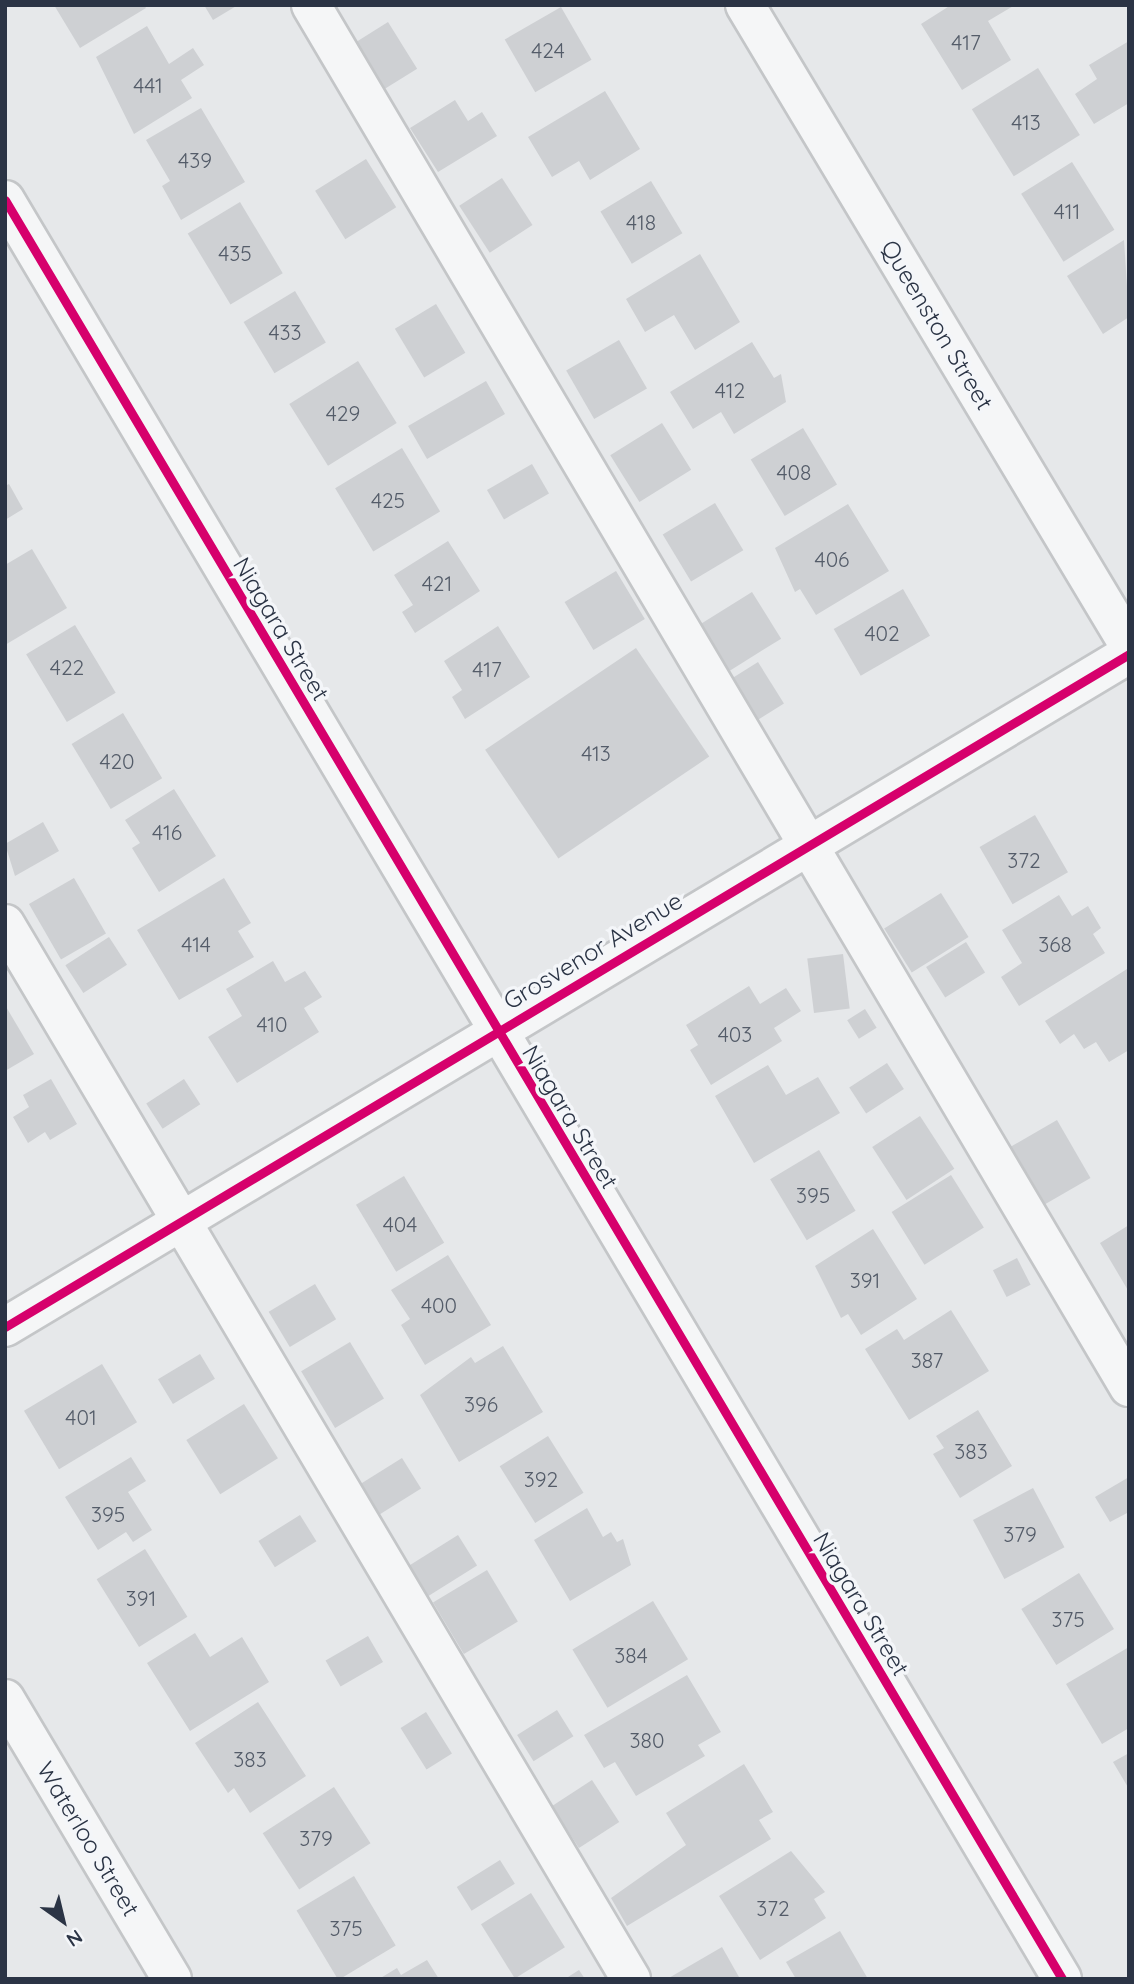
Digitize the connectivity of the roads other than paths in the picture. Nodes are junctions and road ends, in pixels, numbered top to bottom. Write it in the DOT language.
graph roads {
  1 [pos="311,5"];
  2 [pos="746,5"];
  3 [pos="5,200"];
  4 [pos="1129,645"];
  5 [pos="1129,654"];
  6 [pos="807,846"];
  7 [pos="5,924"];
  8 [pos="497,1031"];
  9 [pos="180,1219"];
  10 [pos="5,1327"];
  11 [pos="1129,1387"];
  12 [pos="5,1699"];
  13 [pos="172,1979"];
  14 [pos="631,1979"];
  15 [pos="1062,1979"];
  1 -- 6 [label="street"];
  2 -- 4 [label="street, Queenston Street"];
  3 -- 8 [label="street, Niagara Street"];
  5 -- 6 [label="street, Grosvenor Avenue"];
  6 -- 8 [label="street, Grosvenor Avenue"];
  6 -- 11 [label="street"];
  7 -- 9 [label="street"];
  8 -- 9 [label="street, Grosvenor Avenue"];
  8 -- 15 [label="street, Niagara Street"];
  9 -- 10 [label="street, Grosvenor Avenue"];
  9 -- 14 [label="street"];
  12 -- 13 [label="street, Waterloo Street"];
}
